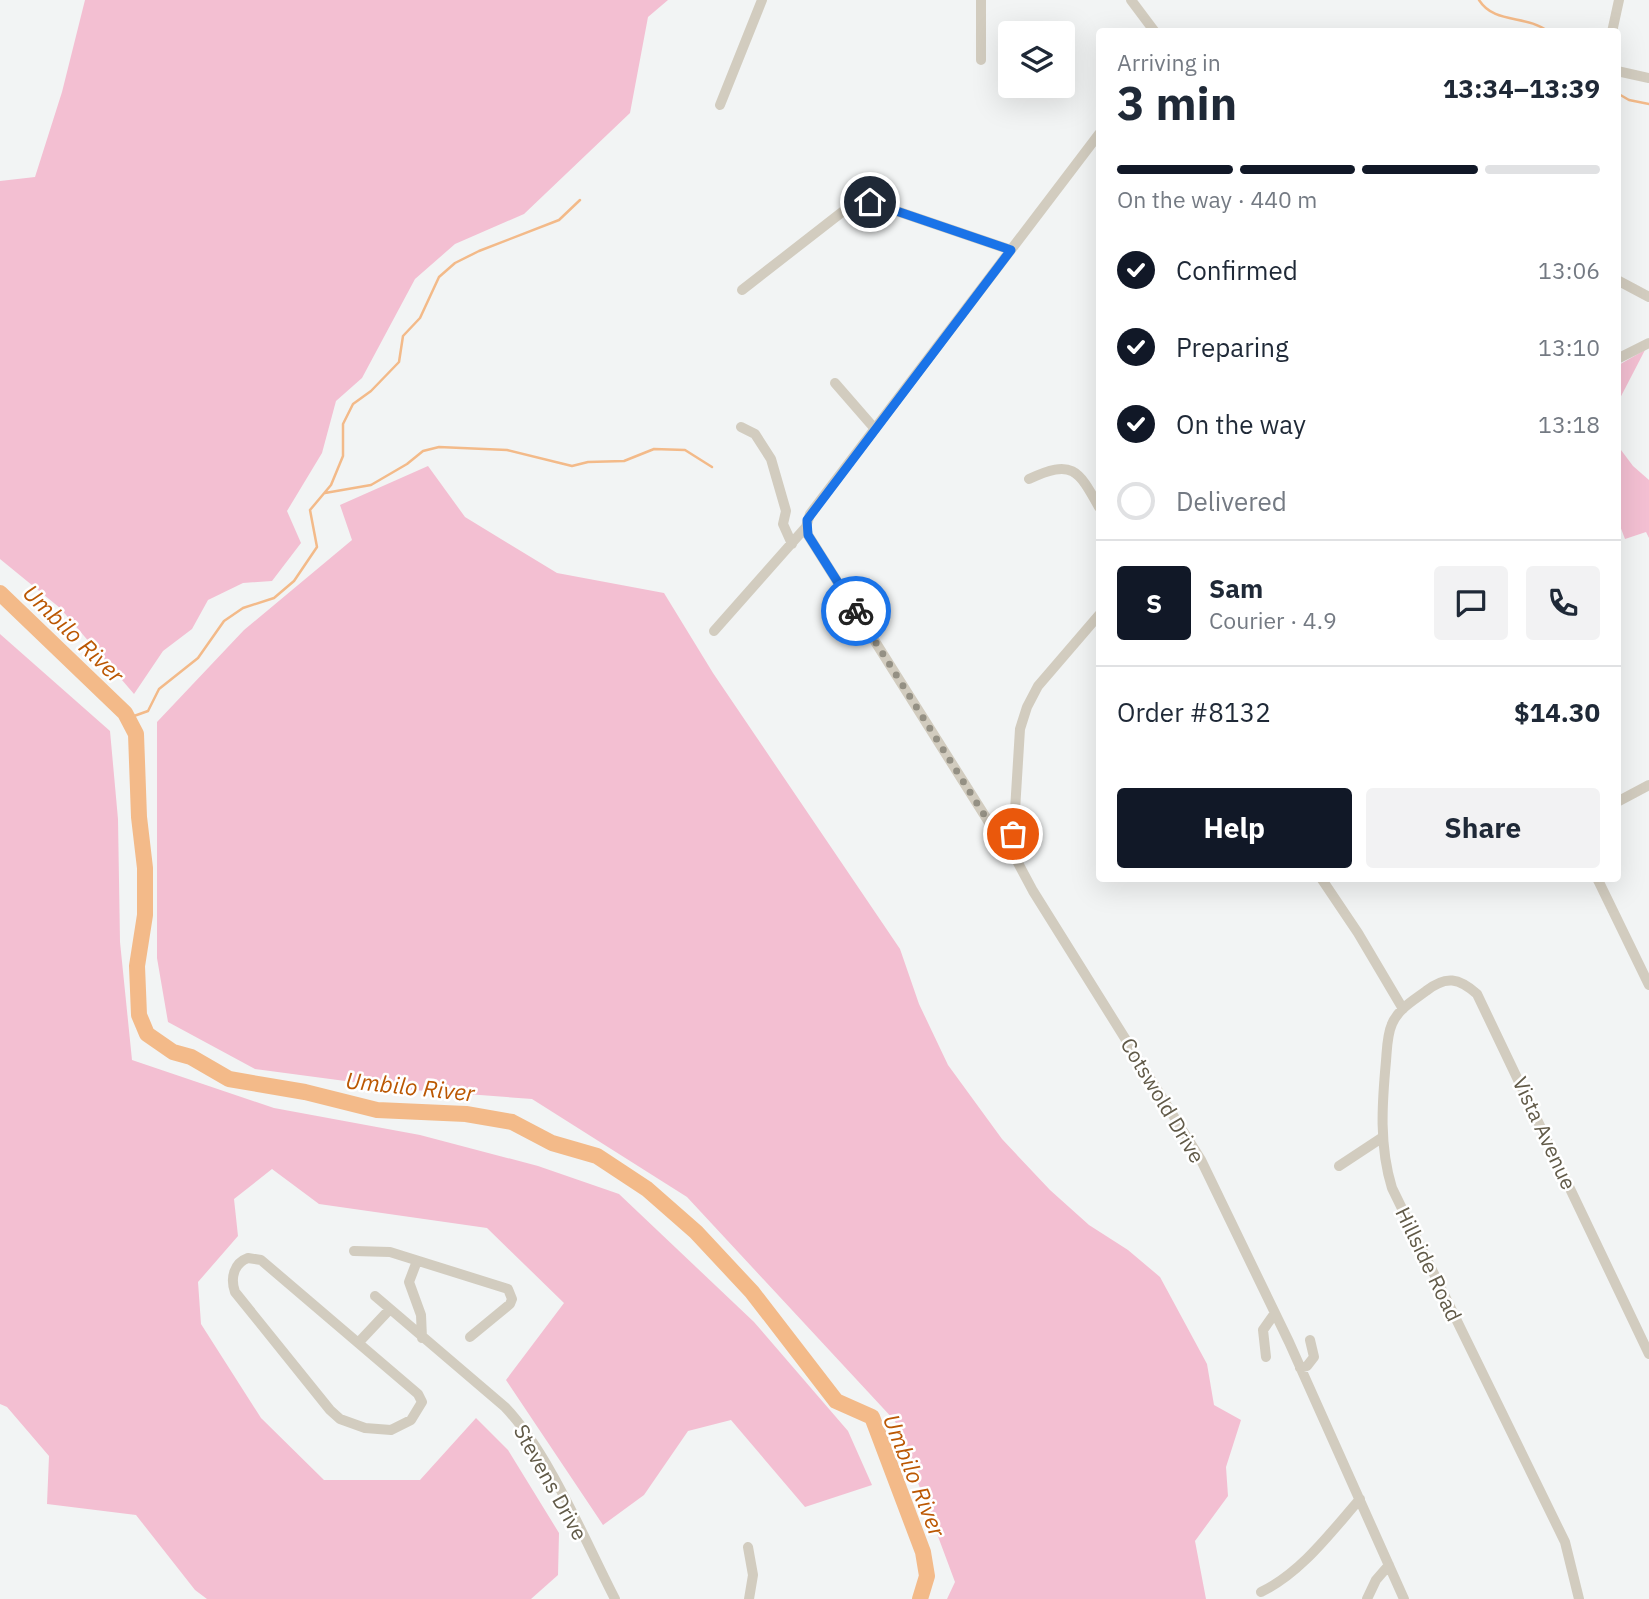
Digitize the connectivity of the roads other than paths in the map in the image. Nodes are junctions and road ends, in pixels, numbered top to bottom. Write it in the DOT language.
graph roads {
  1 [pos="762,0"];
  2 [pos="981,0"];
  3 [pos="1131,0"];
  4 [pos="1619,0"];
  5 [pos="1152,28"];
  6 [pos="1613,28"];
  7 [pos="981,60"];
  8 [pos="1621,72"];
  9 [pos="1649,78"];
  10 [pos="720,105"];
  11 [pos="1096,138"];
  12 [pos="1011,250"];
  13 [pos="1621,282"];
  14 [pos="741,290"];
  15 [pos="1649,297"];
  16 [pos="1649,343"];
  17 [pos="1621,357"];
  18 [pos="835,383"];
  19 [pos="741,427"];
  20 [pos="874,429"];
  21 [pos="1029,479"];
  22 [pos="1096,501"];
  23 [pos="806,527"];
  24 [pos="792,544"];
  25 [pos="1096,618"];
  26 [pos="714,631"];
  27 [pos="1649,785"];
  28 [pos="1621,800"];
  29 [pos="1013,843"];
  30 [pos="1324,882"];
  31 [pos="1599,882"];
  32 [pos="1649,985"];
  33 [pos="1403,1009"];
  34 [pos="1383,1137"];
  35 [pos="1339,1166"];
  36 [pos="354,1251"];
  37 [pos="417,1261"];
  38 [pos="375,1296"];
  39 [pos="390,1309"];
  40 [pos="1275,1313"];
  41 [pos="470,1336"];
  42 [pos="422,1338"];
  43 [pos="1310,1340"];
  44 [pos="359,1342"];
  45 [pos="1649,1354"];
  46 [pos="1266,1357"];
  47 [pos="1300,1368"];
  48 [pos="1360,1499"];
  49 [pos="748,1547"];
  50 [pos="1389,1565"];
  51 [pos="1261,1592"];
  52 [pos="615,1599"];
  53 [pos="749,1599"];
  54 [pos="1367,1599"];
  55 [pos="1404,1599"];
  56 [pos="1579,1599"];
  1 -- 10 [label="street"];
  2 -- 7 [label="street"];
  3 -- 5 [label="street"];
  4 -- 6 [label="street"];
  8 -- 9 [label="street"];
  11 -- 12 [label="street"];
  12 -- 14 [label="street"];
  12 -- 20 [label="street"];
  13 -- 15 [label="street"];
  16 -- 17 [label="street"];
  18 -- 20 [label="street"];
  19 -- 24 [label="street"];
  20 -- 23 [label="street"];
  21 -- 22 [label="street"];
  23 -- 24 [label="street"];
  23 -- 29 [label="street"];
  24 -- 26 [label="street"];
  25 -- 29 [label="street, Cotswold Drive"];
  27 -- 28 [label="street"];
  29 -- 40 [label="street, Cotswold Drive"];
  30 -- 33 [label="street"];
  31 -- 32 [label="street"];
  33 -- 34 [label="street, Hillside Road"];
  33 -- 45 [label="street, Vista Avenue"];
  34 -- 35 [label="street"];
  34 -- 56 [label="street, Hillside Road"];
  36 -- 37 [label="street"];
  37 -- 41 [label="street"];
  37 -- 42 [label="street"];
  38 -- 39 [label="street, Stevens Drive"];
  39 -- 42 [label="street, Stevens Drive"];
  39 -- 44 [label="street"];
  40 -- 46 [label="street"];
  40 -- 47 [label="street, Cotswold Drive"];
  42 -- 52 [label="street, Stevens Drive"];
  43 -- 47 [label="street"];
  44 -- 44 [label="street"];
  47 -- 48 [label="street, Cotswold Drive"];
  48 -- 50 [label="street, Cotswold Drive"];
  48 -- 51 [label="street"];
  49 -- 53 [label="street"];
  50 -- 54 [label="street"];
  50 -- 55 [label="street, Cotswold Drive"];
}
